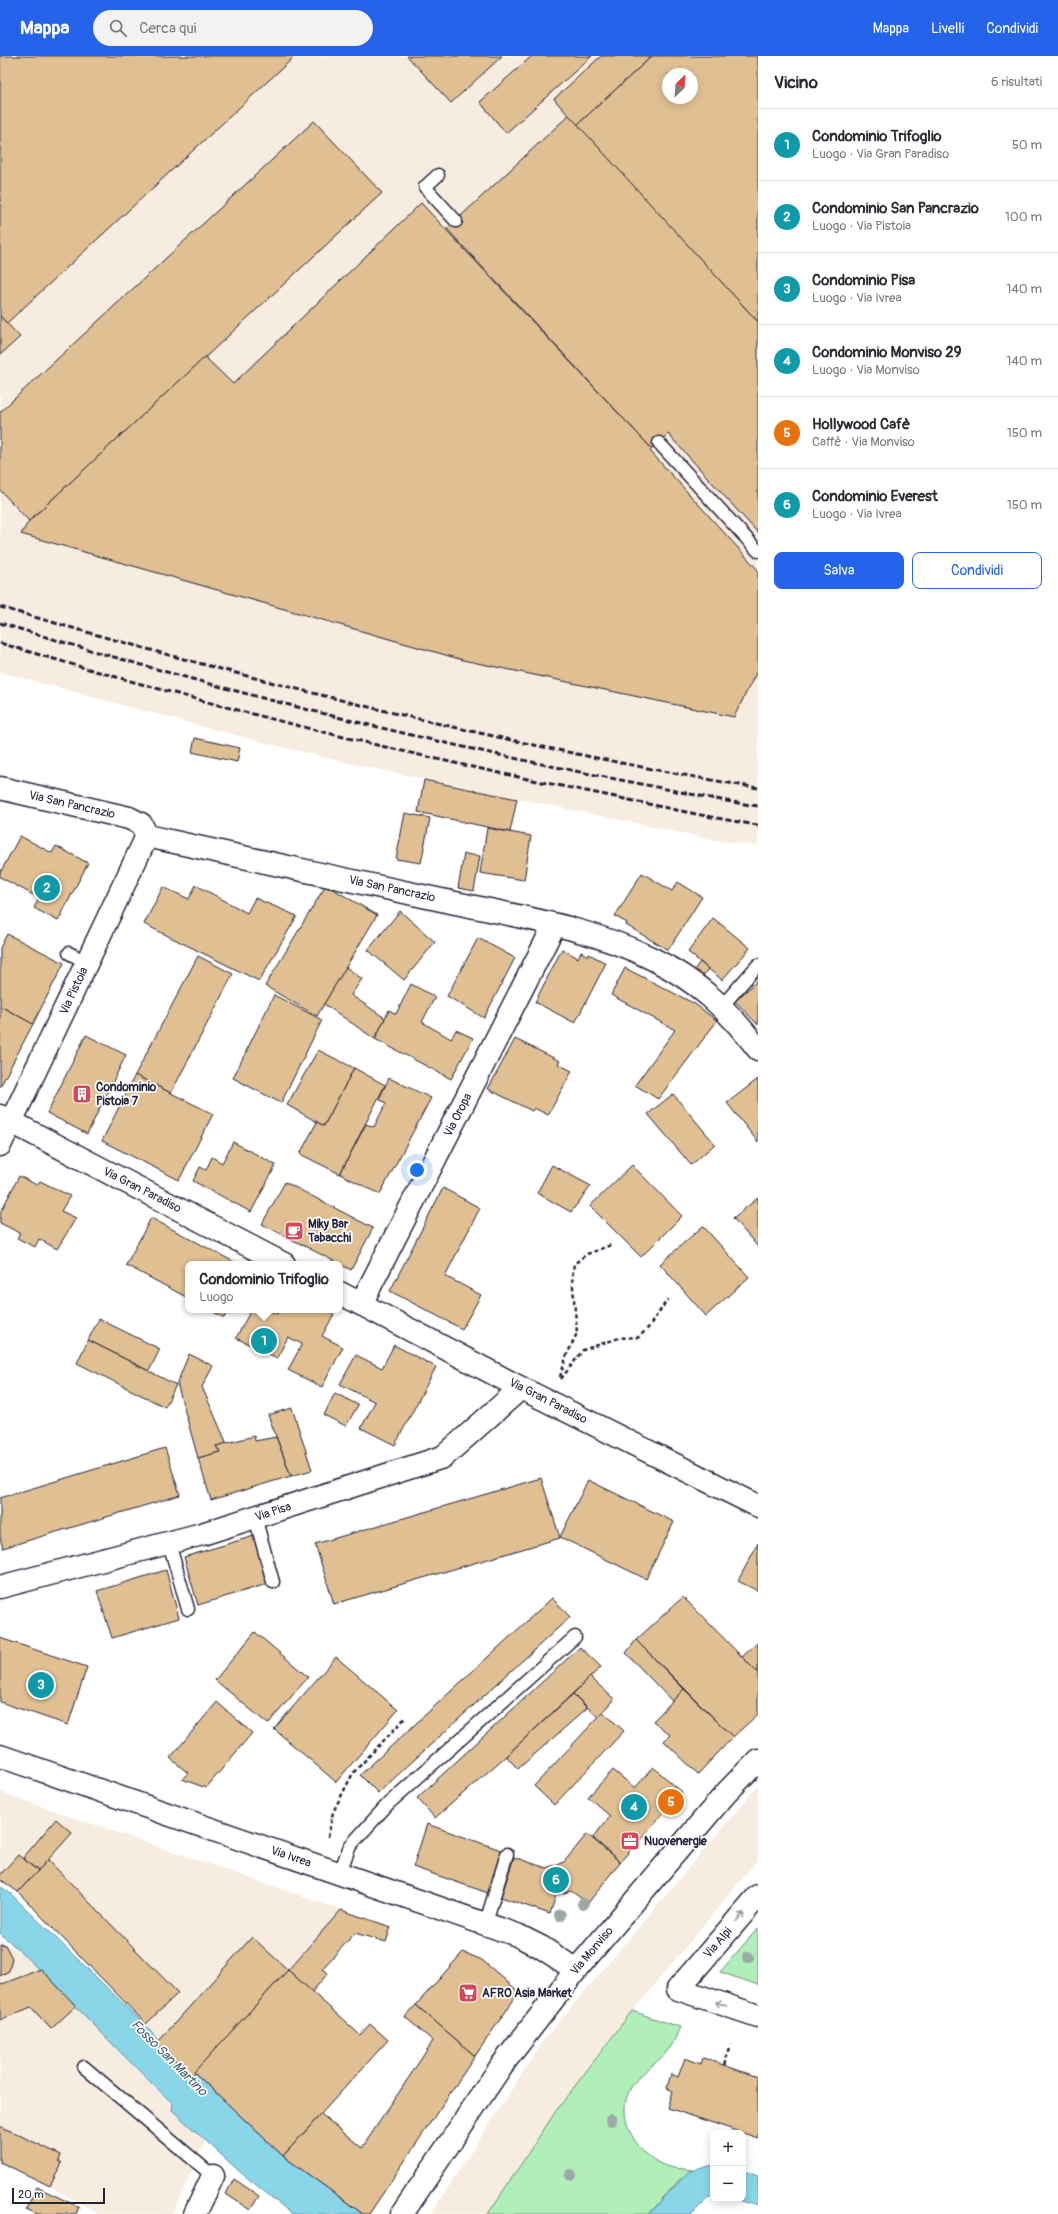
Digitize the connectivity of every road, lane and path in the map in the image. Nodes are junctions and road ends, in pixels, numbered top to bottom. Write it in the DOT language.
graph roads {
  1 [pos="438,175"];
  2 [pos="456,221"];
  3 [pos="659,443"];
  4 [pos="758,551"];
  5 [pos="0,788"];
  6 [pos="148,836"];
  7 [pos="554,926"];
  8 [pos="758,965"];
  9 [pos="722,1006"];
  10 [pos="758,1048"];
  11 [pos="6,1119"];
  12 [pos="0,1145"];
  13 [pos="611,1245"];
  14 [pos="278,1261"];
  15 [pos="343,1295"];
  16 [pos="668,1298"];
  17 [pos="361,1304"];
  18 [pos="521,1388"];
  19 [pos="758,1506"];
  20 [pos="255,1517"];
  21 [pos="169,1543"];
  22 [pos="273,1582"];
  23 [pos="0,1587"];
  24 [pos="188,1609"];
  25 [pos="575,1637"];
  26 [pos="406,1717"];
  27 [pos="0,1756"];
  28 [pos="758,1760"];
  29 [pos="327,1842"];
  30 [pos="508,1854"];
  31 [pos="339,1874"];
  32 [pos="758,1896"];
  33 [pos="485,1925"];
  34 [pos="576,1970"];
  35 [pos="758,2016"];
  36 [pos="731,2045"];
  37 [pos="724,2065"];
  38 [pos="84,2067"];
  39 [pos="213,2176"];
  40 [pos="195,2214"];
  41 [pos="402,2214"];
  1 -- 2 [label="lane"];
  3 -- 4 [label="lane"];
  5 -- 6 [label="street, Via San Pancrazio"];
  6 -- 7 [label="street, Via San Pancrazio"];
  6 -- 11 [label="street, Via Pistoia"];
  7 -- 9 [label="street, Via San Pancrazio"];
  7 -- 17 [label="street, Via Oropa"];
  8 -- 9 [label="lane"];
  9 -- 10 [label="street, Via San Pancrazio"];
  11 -- 12 [label="street, Via Pistoia"];
  11 -- 14 [label="street, Via Gran Paradiso"];
  13 -- 16 [label="path"];
  15 -- 17 [label="street, Via Gran Paradiso"];
  17 -- 18 [label="street, Via Gran Paradiso"];
  18 -- 19 [label="street, Via Gran Paradiso"];
  18 -- 20 [label="street, Via Pisa"];
  20 -- 21 [label="street, Via Pisa"];
  20 -- 22 [label="lane"];
  21 -- 23 [label="street, Via Pisa"];
  21 -- 24 [label="lane"];
  25 -- 31 [label="lane"];
  26 -- 29 [label="path"];
  27 -- 31 [label="street, Via Ivrea"];
  28 -- 34 [label="street, Via Monviso"];
  30 -- 33 [label="lane"];
  31 -- 33 [label="street, Via Ivrea"];
  35 -- 32 [label="street, Via Alpi, one-way"];
  33 -- 34 [label="street, Via Ivrea"];
  34 -- 41 [label="street, Via Monviso"];
  36 -- 37 [label="path"];
  38 -- 39 [label="lane"];
  39 -- 40 [label="street"];
}
